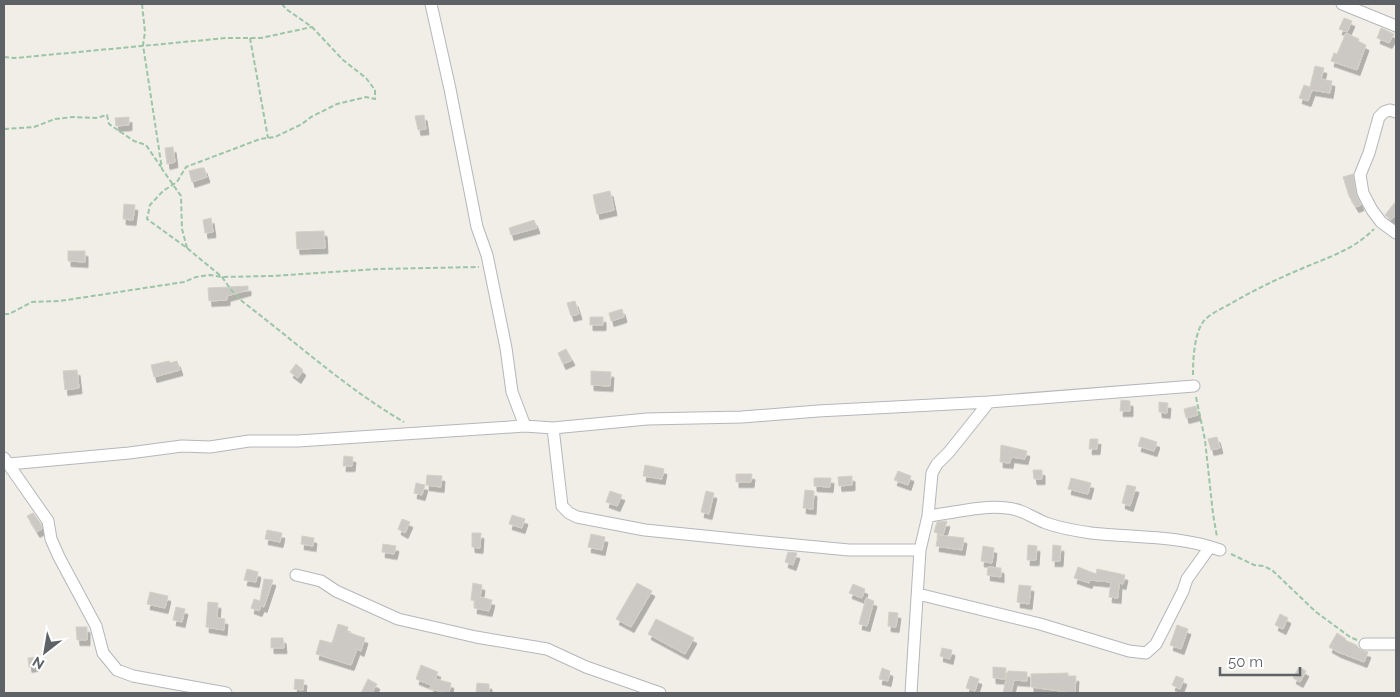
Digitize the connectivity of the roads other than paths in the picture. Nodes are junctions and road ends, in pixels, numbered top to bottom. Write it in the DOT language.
graph roads {
  1 [pos="431,4"];
  2 [pos="1342,4"];
  3 [pos="1396,12"];
  4 [pos="1394,25"];
  5 [pos="1396,112"];
  6 [pos="1391,226"];
  7 [pos="1194,386"];
  8 [pos="990,402"];
  9 [pos="525,426"];
  10 [pos="553,428"];
  11 [pos="6,461"];
  12 [pos="928,516"];
  13 [pos="920,550"];
  14 [pos="296,575"];
  15 [pos="918,594"];
  16 [pos="1365,644"];
  17 [pos="1396,644"];
  18 [pos="226,693"];
  19 [pos="660,693"];
  20 [pos="911,693"];
  1 -- 9 [label="street"];
  2 -- 4 [label="street"];
  3 -- 4 [label="street"];
  5 -- 6 [label="street"];
  7 -- 8 [label="street"];
  8 -- 10 [label="street"];
  8 -- 12 [label="street"];
  9 -- 10 [label="street"];
  9 -- 11 [label="street"];
  10 -- 13 [label="street"];
  11 -- 18 [label="street"];
  12 -- 13 [label="street"];
  12 -- 15 [label="street"];
  13 -- 15 [label="street"];
  14 -- 19 [label="street"];
  15 -- 20 [label="street"];
  16 -- 17 [label="street"];
}
